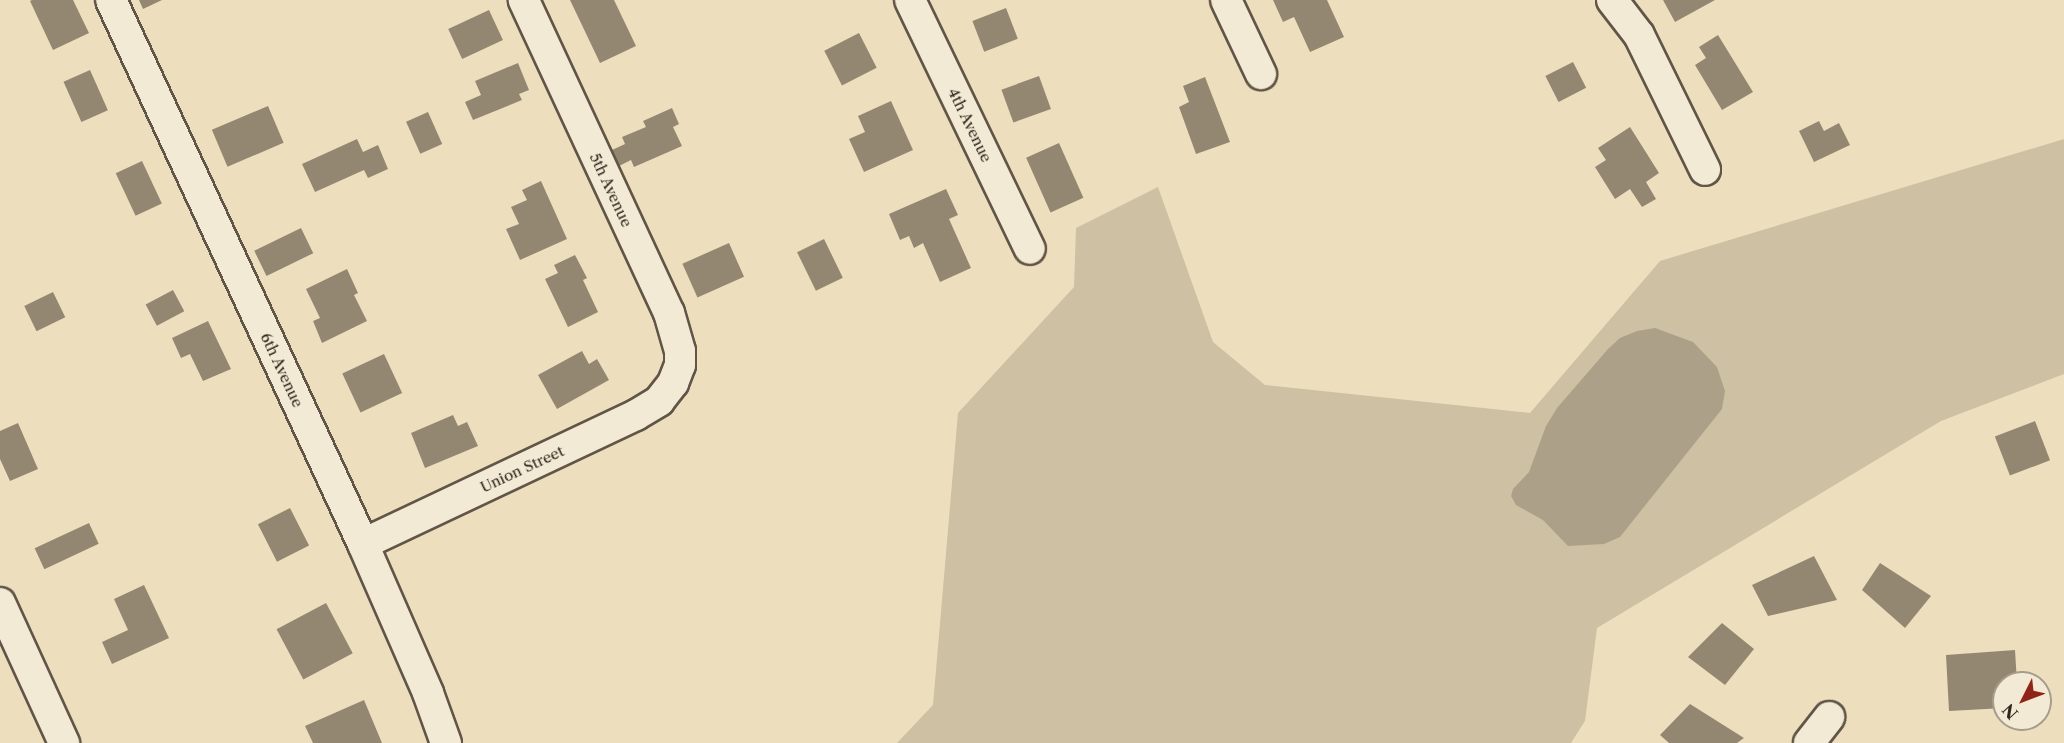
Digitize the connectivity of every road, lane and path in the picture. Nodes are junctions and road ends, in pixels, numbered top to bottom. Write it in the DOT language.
graph roads {
  1 [pos="111,0"];
  2 [pos="524,0"];
  3 [pos="910,0"];
  4 [pos="1226,0"];
  5 [pos="1613,4"];
  6 [pos="1261,74"];
  7 [pos="1705,170"];
  8 [pos="1030,249"];
  9 [pos="673,383"];
  10 [pos="363,544"];
  11 [pos="0,603"];
  12 [pos="1828,717"];
  13 [pos="64,743"];
  14 [pos="446,743"];
  15 [pos="1809,743"];
  1 -- 10 [label="street, 6th Avenue"];
  2 -- 9 [label="street, 5th Avenue"];
  3 -- 8 [label="street, 4th Avenue"];
  4 -- 6 [label="street"];
  5 -- 7 [label="street"];
  9 -- 10 [label="street, Union Street"];
  10 -- 14 [label="street, 6th Avenue"];
  11 -- 13 [label="street"];
  12 -- 15 [label="street"];
}
